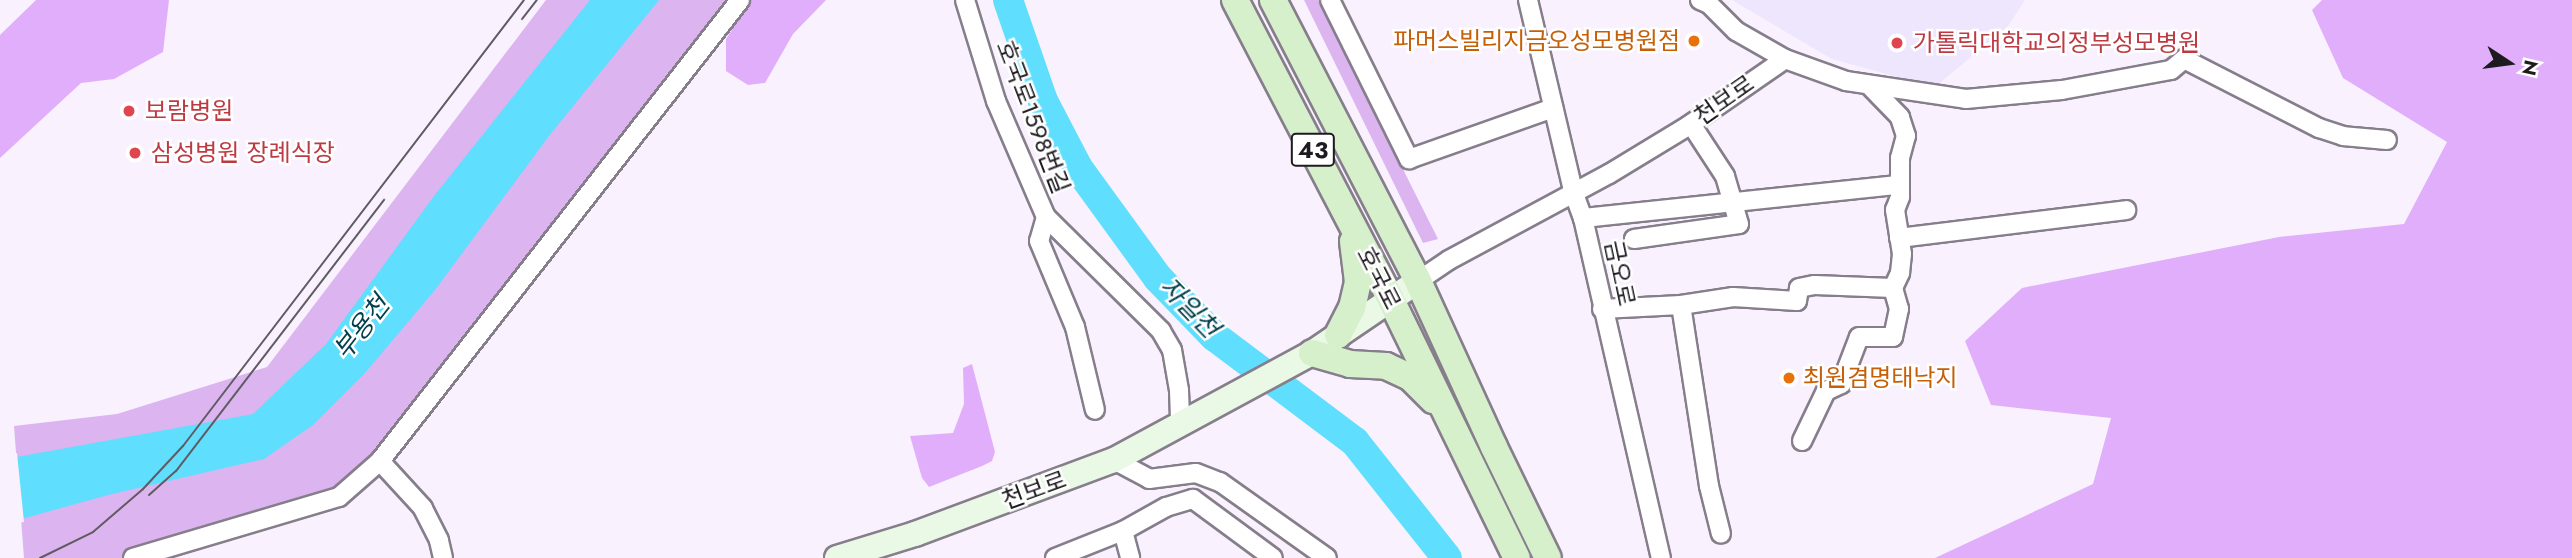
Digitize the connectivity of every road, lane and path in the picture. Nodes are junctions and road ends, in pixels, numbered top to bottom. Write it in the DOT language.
graph roads {
  1 [pos="740,0"];
  2 [pos="965,0"];
  3 [pos="1235,0"];
  4 [pos="1273,0"];
  5 [pos="1330,0"];
  6 [pos="1528,0"];
  7 [pos="1700,0"];
  8 [pos="1785,59"];
  9 [pos="1869,85"];
  10 [pos="1553,108"];
  11 [pos="1691,124"];
  12 [pos="2387,140"];
  13 [pos="1898,185"];
  14 [pos="1573,191"];
  15 [pos="1734,200"];
  16 [pos="2126,209"];
  17 [pos="1346,212"];
  18 [pos="1046,217"];
  19 [pos="1583,218"];
  20 [pos="1899,238"];
  21 [pos="1634,239"];
  22 [pos="1418,281"];
  23 [pos="1893,288"];
  24 [pos="1391,299"];
  25 [pos="1681,305"];
  26 [pos="1602,309"];
  27 [pos="1338,335"];
  28 [pos="1312,354"];
  29 [pos="1095,410"];
  30 [pos="1449,423"];
  31 [pos="1180,425"];
  32 [pos="1802,441"];
  33 [pos="1114,460"];
  34 [pos="380,461"];
  35 [pos="1123,531"];
  36 [pos="1721,534"];
  37 [pos="133,558"];
  38 [pos="443,558"];
  39 [pos="837,558"];
  40 [pos="1055,558"];
  41 [pos="1130,558"];
  42 [pos="1273,558"];
  43 [pos="1326,558"];
  44 [pos="1517,558"];
  45 [pos="1548,558"];
  46 [pos="1661,558"];
  1 -- 34 [label="street"];
  2 -- 18 [label="street, 호국로1598번길"];
  3 -- 17 [label="main road, 호국로 / 43"];
  4 -- 22 [label="main road, 호국로 / 43"];
  5 -- 10 [label="street"];
  6 -- 10 [label="street, 금오로"];
  7 -- 8 [label="street"];
  8 -- 9 [label="street"];
  8 -- 11 [label="street, 천보로"];
  9 -- 12 [label="street"];
  9 -- 13 [label="street"];
  10 -- 14 [label="street, 금오로"];
  11 -- 14 [label="street, 천보로"];
  11 -- 15 [label="street"];
  13 -- 15 [label="street"];
  13 -- 20 [label="street"];
  14 -- 19 [label="street, 금오로"];
  14 -- 22 [label="street, 천보로"];
  15 -- 19 [label="street"];
  15 -- 21 [label="street"];
  16 -- 20 [label="street"];
  17 -- 24 [label="main road, 호국로 / 43"];
  17 -- 27 [label="main road"];
  18 -- 29 [label="street, 호국로1598번길"];
  18 -- 31 [label="street"];
  19 -- 26 [label="street, 금오로"];
  20 -- 23 [label="street"];
  22 -- 24 [label="main road, 천보로"];
  22 -- 45 [label="main road, 호국로 / 43"];
  23 -- 25 [label="street"];
  23 -- 32 [label="street"];
  24 -- 27 [label="main road, 천보로"];
  24 -- 30 [label="main road, 호국로 / 43"];
  25 -- 26 [label="street"];
  25 -- 36 [label="street"];
  26 -- 46 [label="street, 금오로"];
  27 -- 28 [label="main road, 천보로"];
  28 -- 30 [label="main road"];
  28 -- 31 [label="main road, 천보로"];
  30 -- 44 [label="main road, 호국로 / 43"];
  31 -- 33 [label="main road, 천보로"];
  33 -- 39 [label="main road, 천보로"];
  33 -- 43 [label="street"];
  34 -- 37 [label="street"];
  34 -- 38 [label="street"];
  35 -- 40 [label="street"];
  35 -- 41 [label="street"];
  35 -- 42 [label="street"];
}
